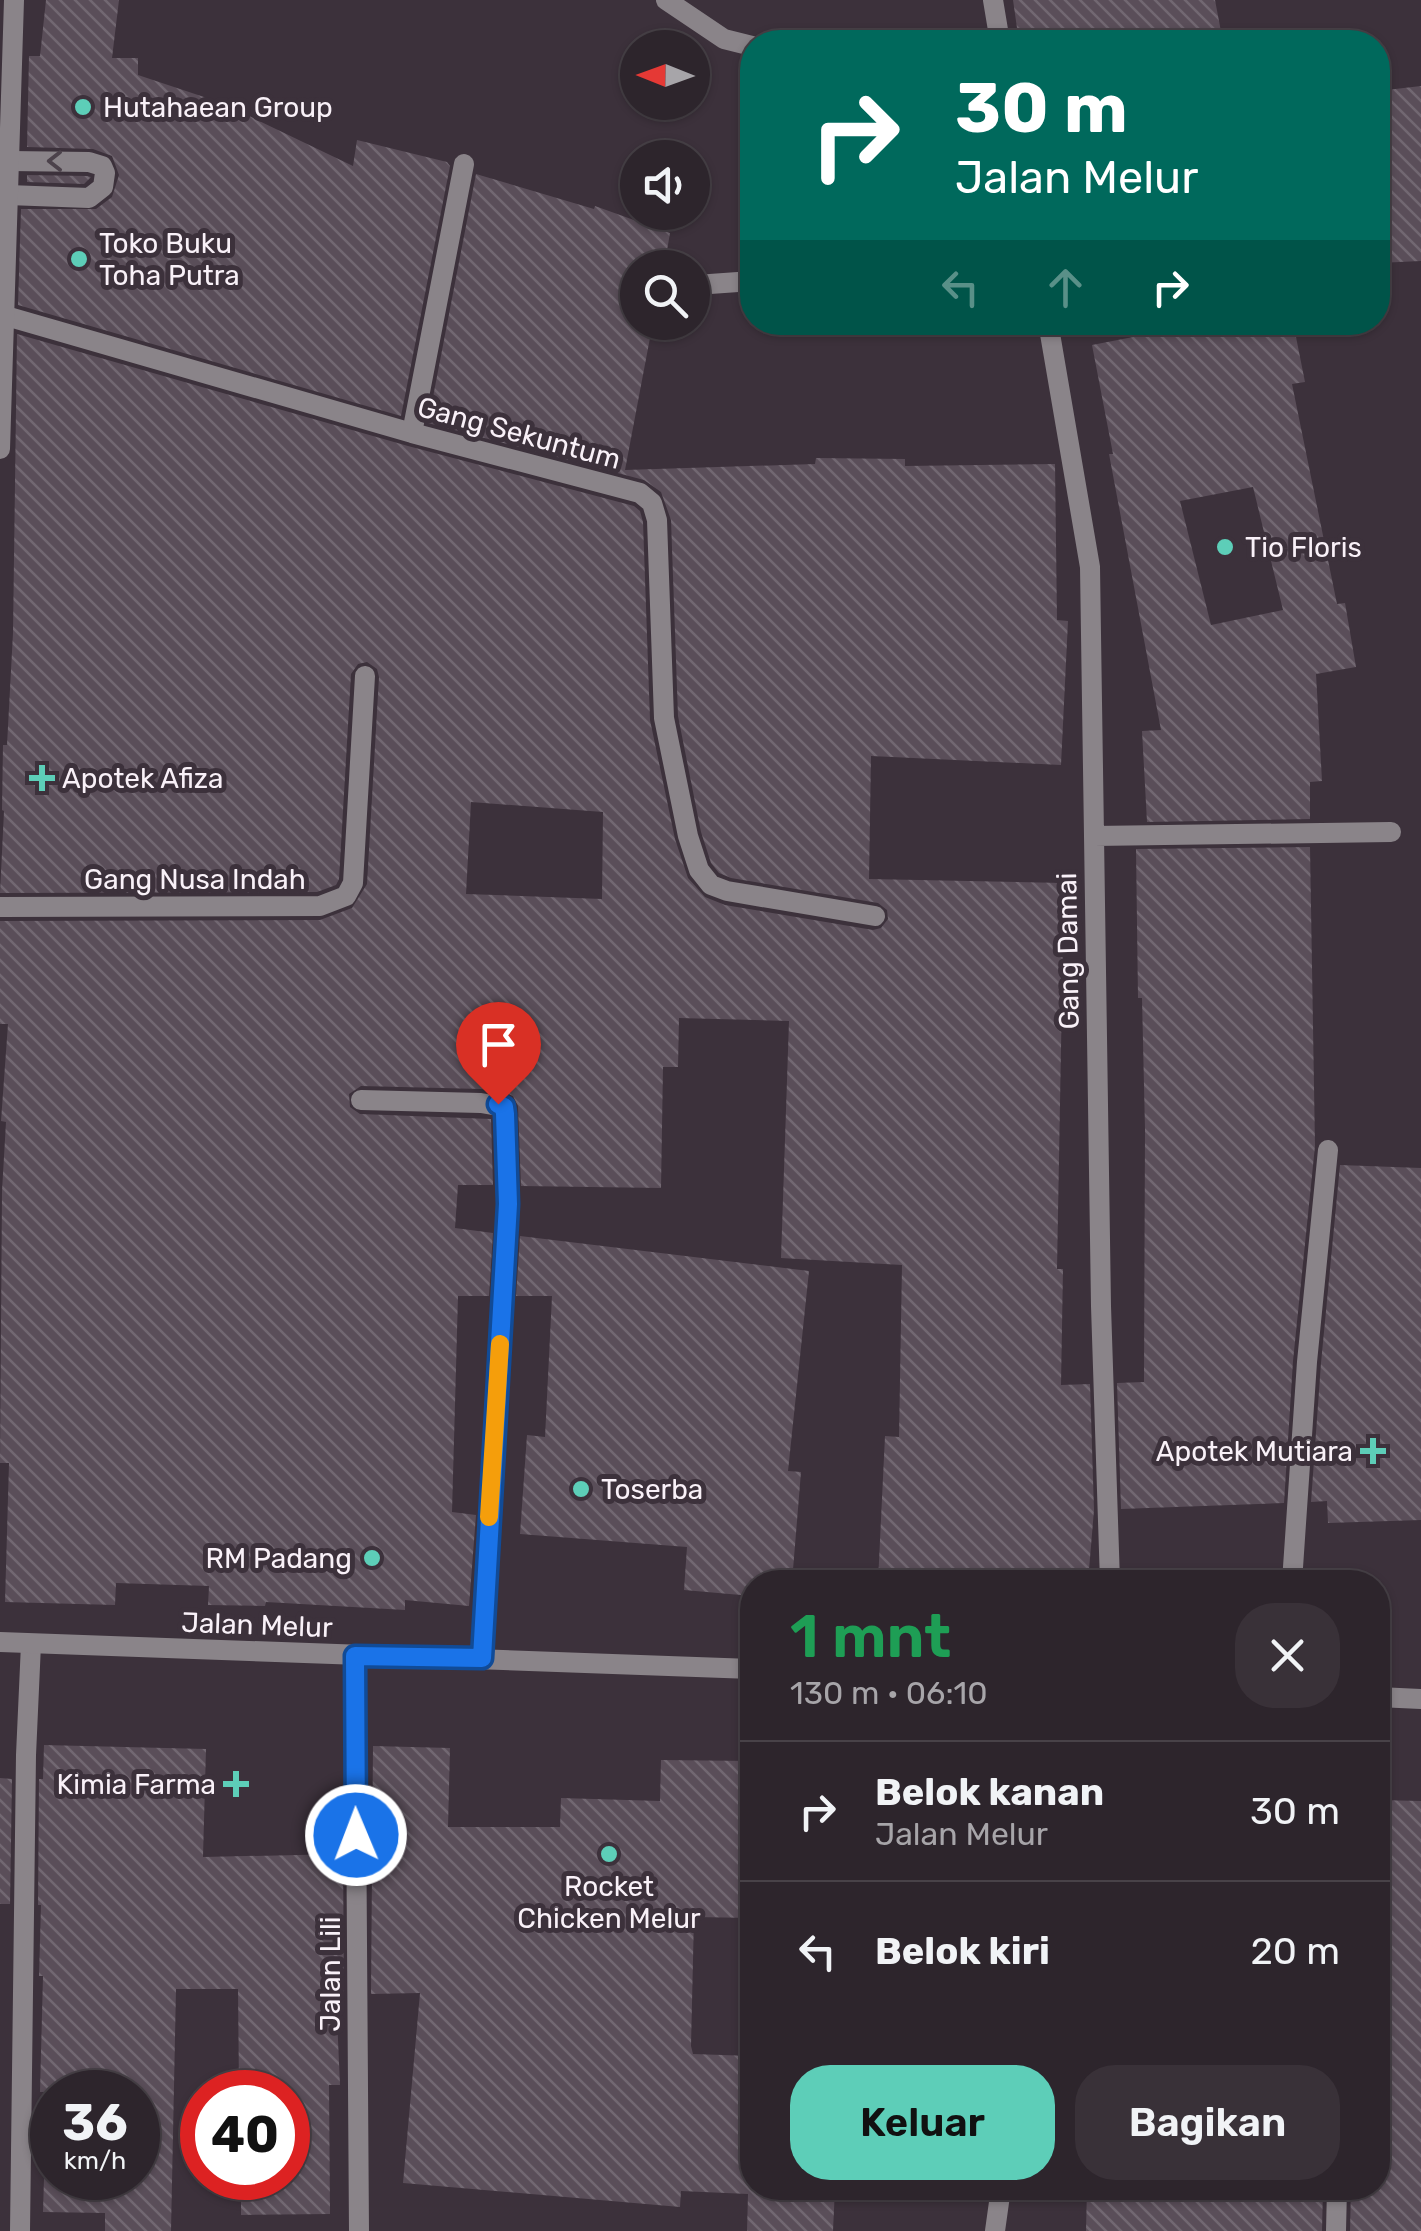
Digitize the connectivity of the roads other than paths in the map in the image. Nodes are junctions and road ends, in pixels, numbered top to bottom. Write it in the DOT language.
graph roads {
  1 [pos="14,0"];
  2 [pos="666,0"];
  3 [pos="993,0"];
  4 [pos="998,30"];
  5 [pos="740,43"];
  6 [pos="10,161"];
  7 [pos="464,164"];
  8 [pos="8,195"];
  9 [pos="740,283"];
  10 [pos="710,284"];
  11 [pos="6,316"];
  12 [pos="1050,335"];
  13 [pos="0,409"];
  14 [pos="412,434"];
  15 [pos="0,449"];
  16 [pos="364,676"];
  17 [pos="1391,832"];
  18 [pos="1094,836"];
  19 [pos="0,906"];
  20 [pos="875,916"];
  21 [pos="361,1100"];
  22 [pos="1328,1150"];
  23 [pos="1110,1570"];
  24 [pos="1293,1570"];
  25 [pos="0,1642"];
  26 [pos="31,1644"];
  27 [pos="355,1656"];
  28 [pos="482,1658"];
  29 [pos="740,1669"];
  30 [pos="1390,1697"];
  31 [pos="1421,1699"];
  32 [pos="1000,2200"];
  33 [pos="1337,2200"];
  34 [pos="20,2231"];
  35 [pos="360,2231"];
  36 [pos="995,2231"];
  37 [pos="1336,2231"];
  1 -- 6 [label="street"];
  2 -- 5 [label="street"];
  3 -- 4 [label="street"];
  6 -- 8 [label="street"];
  8 -- 6 [label="street, one-way"];
  7 -- 14 [label="street"];
  8 -- 11 [label="street"];
  9 -- 10 [label="street"];
  11 -- 13 [label="street"];
  11 -- 14 [label="street, Gang Sekuntum"];
  12 -- 18 [label="street, Gang Damai"];
  13 -- 15 [label="street"];
  14 -- 20 [label="street, Gang Sekuntum"];
  16 -- 19 [label="street, Gang Nusa Indah"];
  17 -- 18 [label="street"];
  18 -- 23 [label="street, Gang Damai"];
  21 -- 28 [label="street"];
  22 -- 24 [label="street"];
  25 -- 26 [label="street, Jalan Melur"];
  26 -- 27 [label="street, Jalan Melur"];
  26 -- 34 [label="street"];
  27 -- 28 [label="street, Jalan Melur"];
  27 -- 35 [label="street, Jalan Lili"];
  28 -- 29 [label="street, Jalan Melur"];
  30 -- 31 [label="street"];
  32 -- 36 [label="street"];
  33 -- 37 [label="street"];
}
